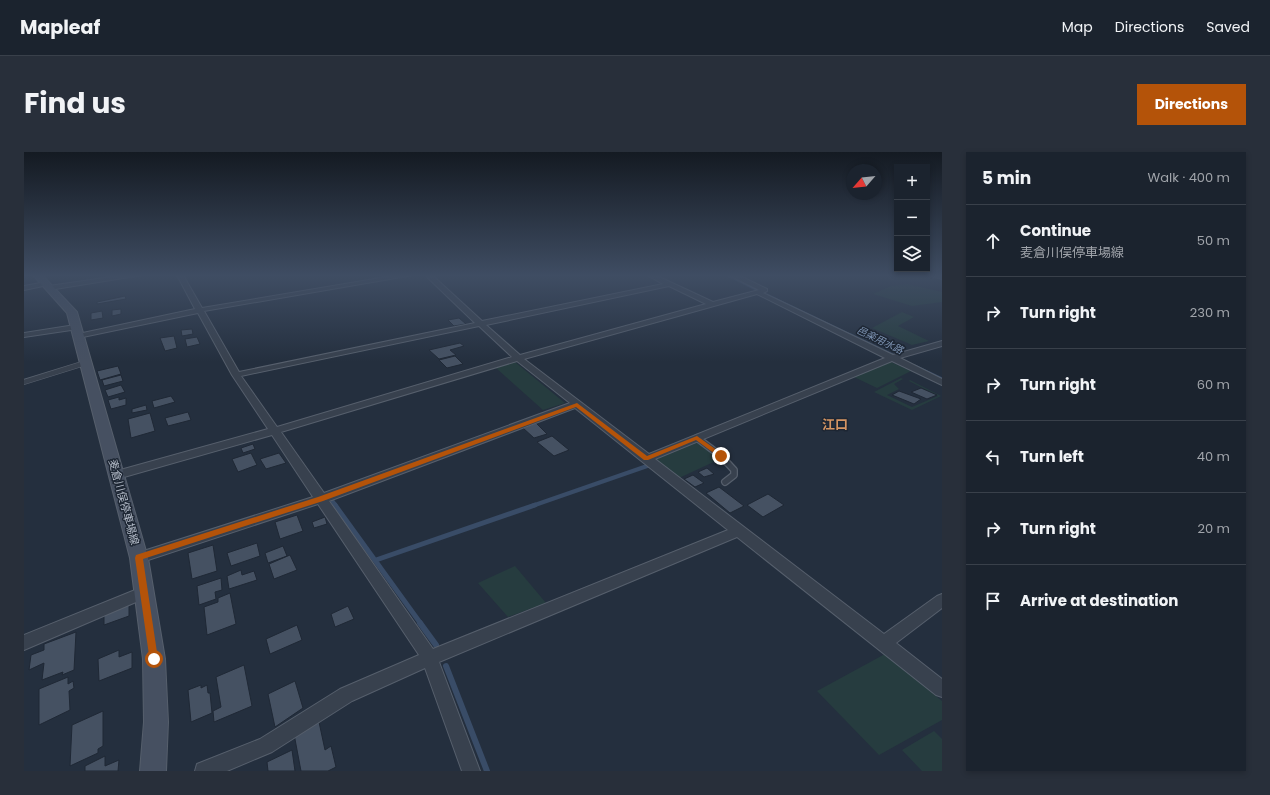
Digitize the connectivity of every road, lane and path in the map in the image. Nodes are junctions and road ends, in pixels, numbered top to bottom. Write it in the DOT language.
graph roads {
  1 [pos="64,304"];
  2 [pos="197,304"];
  3 [pos="237,304"];
  4 [pos="459,304"];
  5 [pos="576,304"];
  6 [pos="712,304"];
  7 [pos="782,304"];
  8 [pos="200,310"];
  9 [pos="480,324"];
  10 [pos="76,332"];
  11 [pos="24,335"];
  12 [pos="942,342"];
  13 [pos="895,357"];
  14 [pos="518,358"];
  15 [pos="85,363"];
  16 [pos="236,375"];
  17 [pos="24,382"];
  18 [pos="942,382"];
  19 [pos="577,404"];
  20 [pos="274,431"];
  21 [pos="697,438"];
  22 [pos="646,459"];
  23 [pos="117,475"];
  24 [pos="725,482"];
  25 [pos="320,499"];
  26 [pos="738,531"];
  27 [pos="139,558"];
  28 [pos="145,592"];
  29 [pos="942,600"];
  30 [pos="24,643"];
  31 [pos="884,644"];
  32 [pos="430,658"];
  33 [pos="942,689"];
  34 [pos="153,771"];
  35 [pos="204,771"];
  36 [pos="471,771"];
  1 -- 10 [label="main road, 麦倉川俣停車場線"];
  2 -- 8 [label="street"];
  3 -- 8 [label="street"];
  4 -- 9 [label="street"];
  5 -- 9 [label="street"];
  6 -- 14 [label="street"];
  7 -- 13 [label="street"];
  8 -- 10 [label="street"];
  8 -- 16 [label="street"];
  9 -- 14 [label="street"];
  9 -- 16 [label="street"];
  10 -- 11 [label="street"];
  10 -- 15 [label="main road, 麦倉川俣停車場線"];
  12 -- 13 [label="street"];
  13 -- 18 [label="street"];
  13 -- 21 [label="street"];
  14 -- 19 [label="street"];
  14 -- 20 [label="street"];
  15 -- 17 [label="lane"];
  15 -- 23 [label="main road, 麦倉川俣停車場線"];
  16 -- 20 [label="street"];
  19 -- 22 [label="street"];
  19 -- 25 [label="street"];
  20 -- 23 [label="street"];
  20 -- 25 [label="street"];
  21 -- 22 [label="street"];
  21 -- 24 [label="lane"];
  22 -- 26 [label="street"];
  23 -- 27 [label="main road, 麦倉川俣停車場線"];
  25 -- 27 [label="street"];
  25 -- 32 [label="street"];
  26 -- 31 [label="street"];
  26 -- 32 [label="street"];
  27 -- 28 [label="main road, 麦倉川俣停車場線"];
  28 -- 30 [label="street"];
  28 -- 34 [label="main road, 麦倉川俣停車場線"];
  29 -- 31 [label="street"];
  31 -- 33 [label="street"];
  32 -- 35 [label="street"];
  32 -- 36 [label="street"];
}
